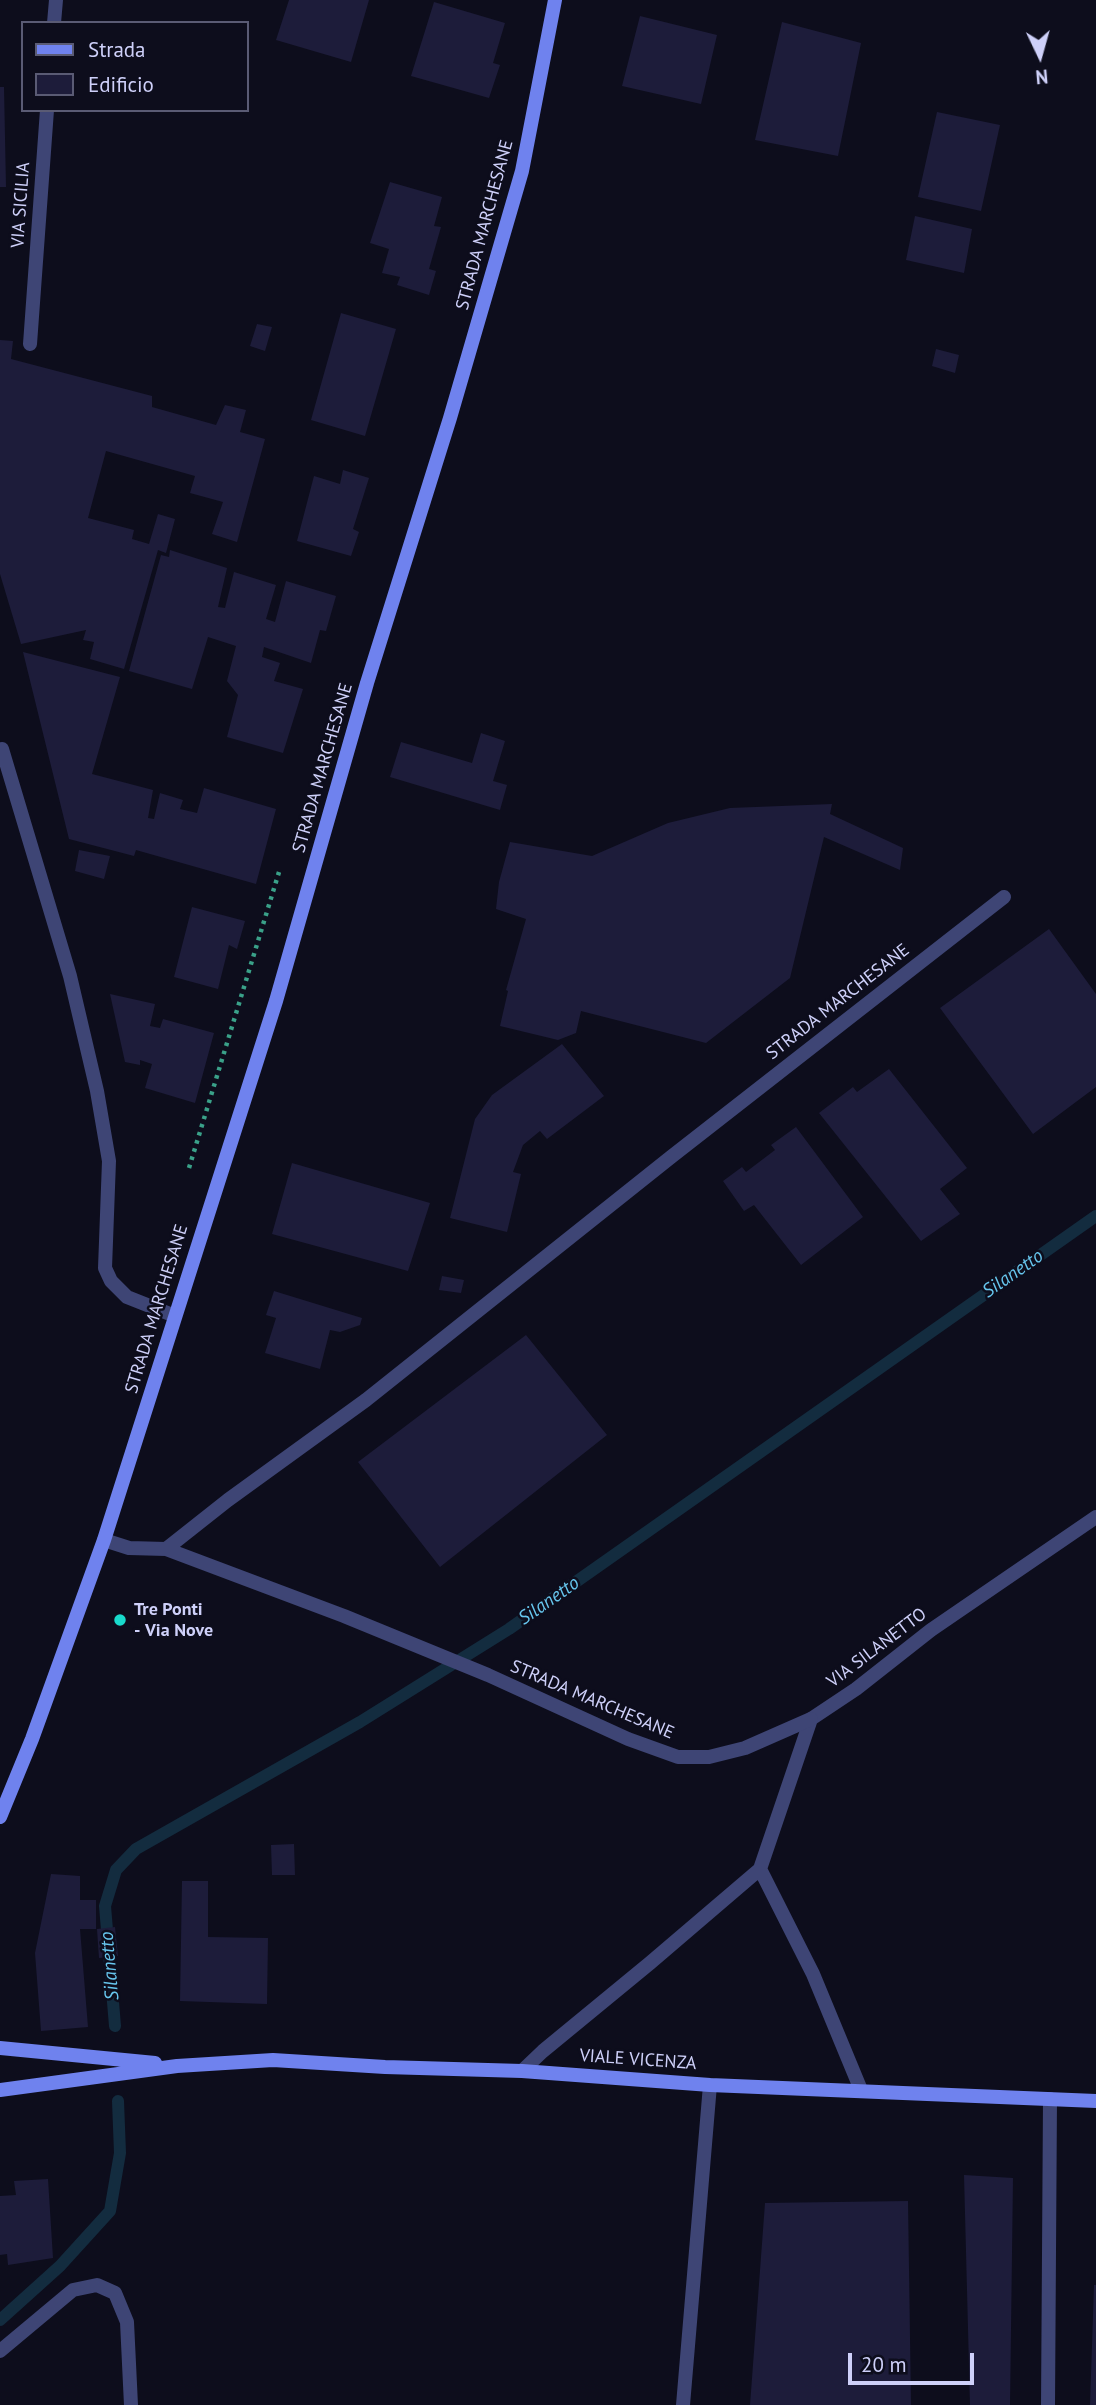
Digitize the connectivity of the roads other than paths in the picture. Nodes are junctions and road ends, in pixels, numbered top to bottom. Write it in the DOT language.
graph roads {
  1 [pos="56,0"];
  2 [pos="555,0"];
  3 [pos="54,21"];
  4 [pos="47,112"];
  5 [pos="30,344"];
  6 [pos="2,749"];
  7 [pos="1004,897"];
  8 [pos="175,1316"];
  9 [pos="1096,1517"];
  10 [pos="104,1540"];
  11 [pos="166,1549"];
  12 [pos="811,1719"];
  13 [pos="4,1801"];
  14 [pos="0,1817"];
  15 [pos="760,1869"];
  16 [pos="0,2048"];
  17 [pos="177,2066"];
  18 [pos="522,2071"];
  19 [pos="710,2085"];
  20 [pos="0,2090"];
  21 [pos="861,2090"];
  22 [pos="1050,2099"];
  23 [pos="1096,2101"];
  24 [pos="0,2351"];
  25 [pos="131,2405"];
  26 [pos="683,2405"];
  27 [pos="1048,2405"];
  1 -- 3 [label="street"];
  2 -- 8 [label="main road, STRADA MARCHESANE"];
  4 -- 5 [label="street, VIA SICILIA"];
  6 -- 8 [label="street"];
  7 -- 11 [label="street, STRADA MARCHESANE"];
  8 -- 10 [label="main road, STRADA MARCHESANE"];
  9 -- 12 [label="street, VIA SILANETTO"];
  10 -- 11 [label="street, STRADA MARCHESANE"];
  10 -- 13 [label="main road, STRADA MARCHESANE"];
  11 -- 12 [label="street, STRADA MARCHESANE"];
  12 -- 15 [label="street"];
  13 -- 14 [label="main road, STRADA MARCHESANE"];
  15 -- 18 [label="street"];
  15 -- 21 [label="street"];
  16 -- 17 [label="main road, VIALE VICENZA"];
  17 -- 18 [label="main road, VIALE VICENZA"];
  17 -- 20 [label="main road, VIALE VICENZA"];
  18 -- 19 [label="main road, VIALE VICENZA"];
  19 -- 21 [label="main road, VIALE VICENZA"];
  19 -- 26 [label="street"];
  21 -- 22 [label="main road, VIALE VICENZA"];
  22 -- 23 [label="main road, VIALE VICENZA"];
  22 -- 27 [label="street"];
  24 -- 25 [label="street"];
}
